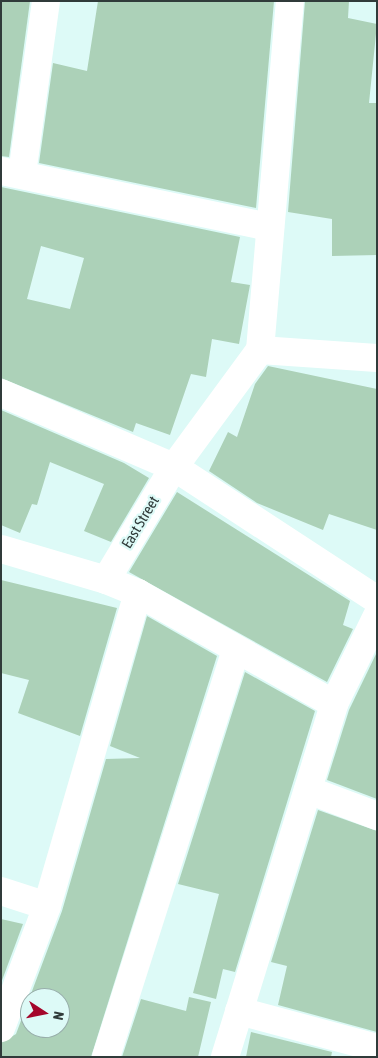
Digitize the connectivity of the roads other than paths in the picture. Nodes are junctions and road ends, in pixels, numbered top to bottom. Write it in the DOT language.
graph roads {
  1 [pos="46,1"];
  2 [pos="290,1"];
  3 [pos="12,172"];
  4 [pos="270,227"];
  5 [pos="260,350"];
  6 [pos="377,358"];
  7 [pos="1,393"];
  8 [pos="174,466"];
  9 [pos="1,548"];
  10 [pos="106,580"];
  11 [pos="138,593"];
  12 [pos="377,600"];
  13 [pos="377,616"];
  14 [pos="236,649"];
  15 [pos="334,704"];
  16 [pos="308,790"];
  17 [pos="377,816"];
  18 [pos="1,891"];
  19 [pos="47,906"];
  20 [pos="239,1011"];
  21 [pos="2,1024"];
  22 [pos="377,1048"];
  23 [pos="106,1057"];
  24 [pos="225,1057"];
  1 -- 3 [label="street"];
  2 -- 4 [label="street"];
  3 -- 4 [label="street"];
  4 -- 5 [label="street"];
  5 -- 6 [label="street"];
  5 -- 8 [label="street, East Street"];
  7 -- 8 [label="street"];
  8 -- 10 [label="street, East Street"];
  8 -- 12 [label="street"];
  9 -- 10 [label="street"];
  10 -- 11 [label="street"];
  11 -- 14 [label="street"];
  11 -- 19 [label="street"];
  13 -- 15 [label="street"];
  14 -- 15 [label="street"];
  14 -- 23 [label="street"];
  15 -- 16 [label="street"];
  16 -- 17 [label="street"];
  16 -- 20 [label="street"];
  18 -- 19 [label="street"];
  19 -- 21 [label="street"];
  20 -- 22 [label="street"];
  20 -- 24 [label="street"];
}
